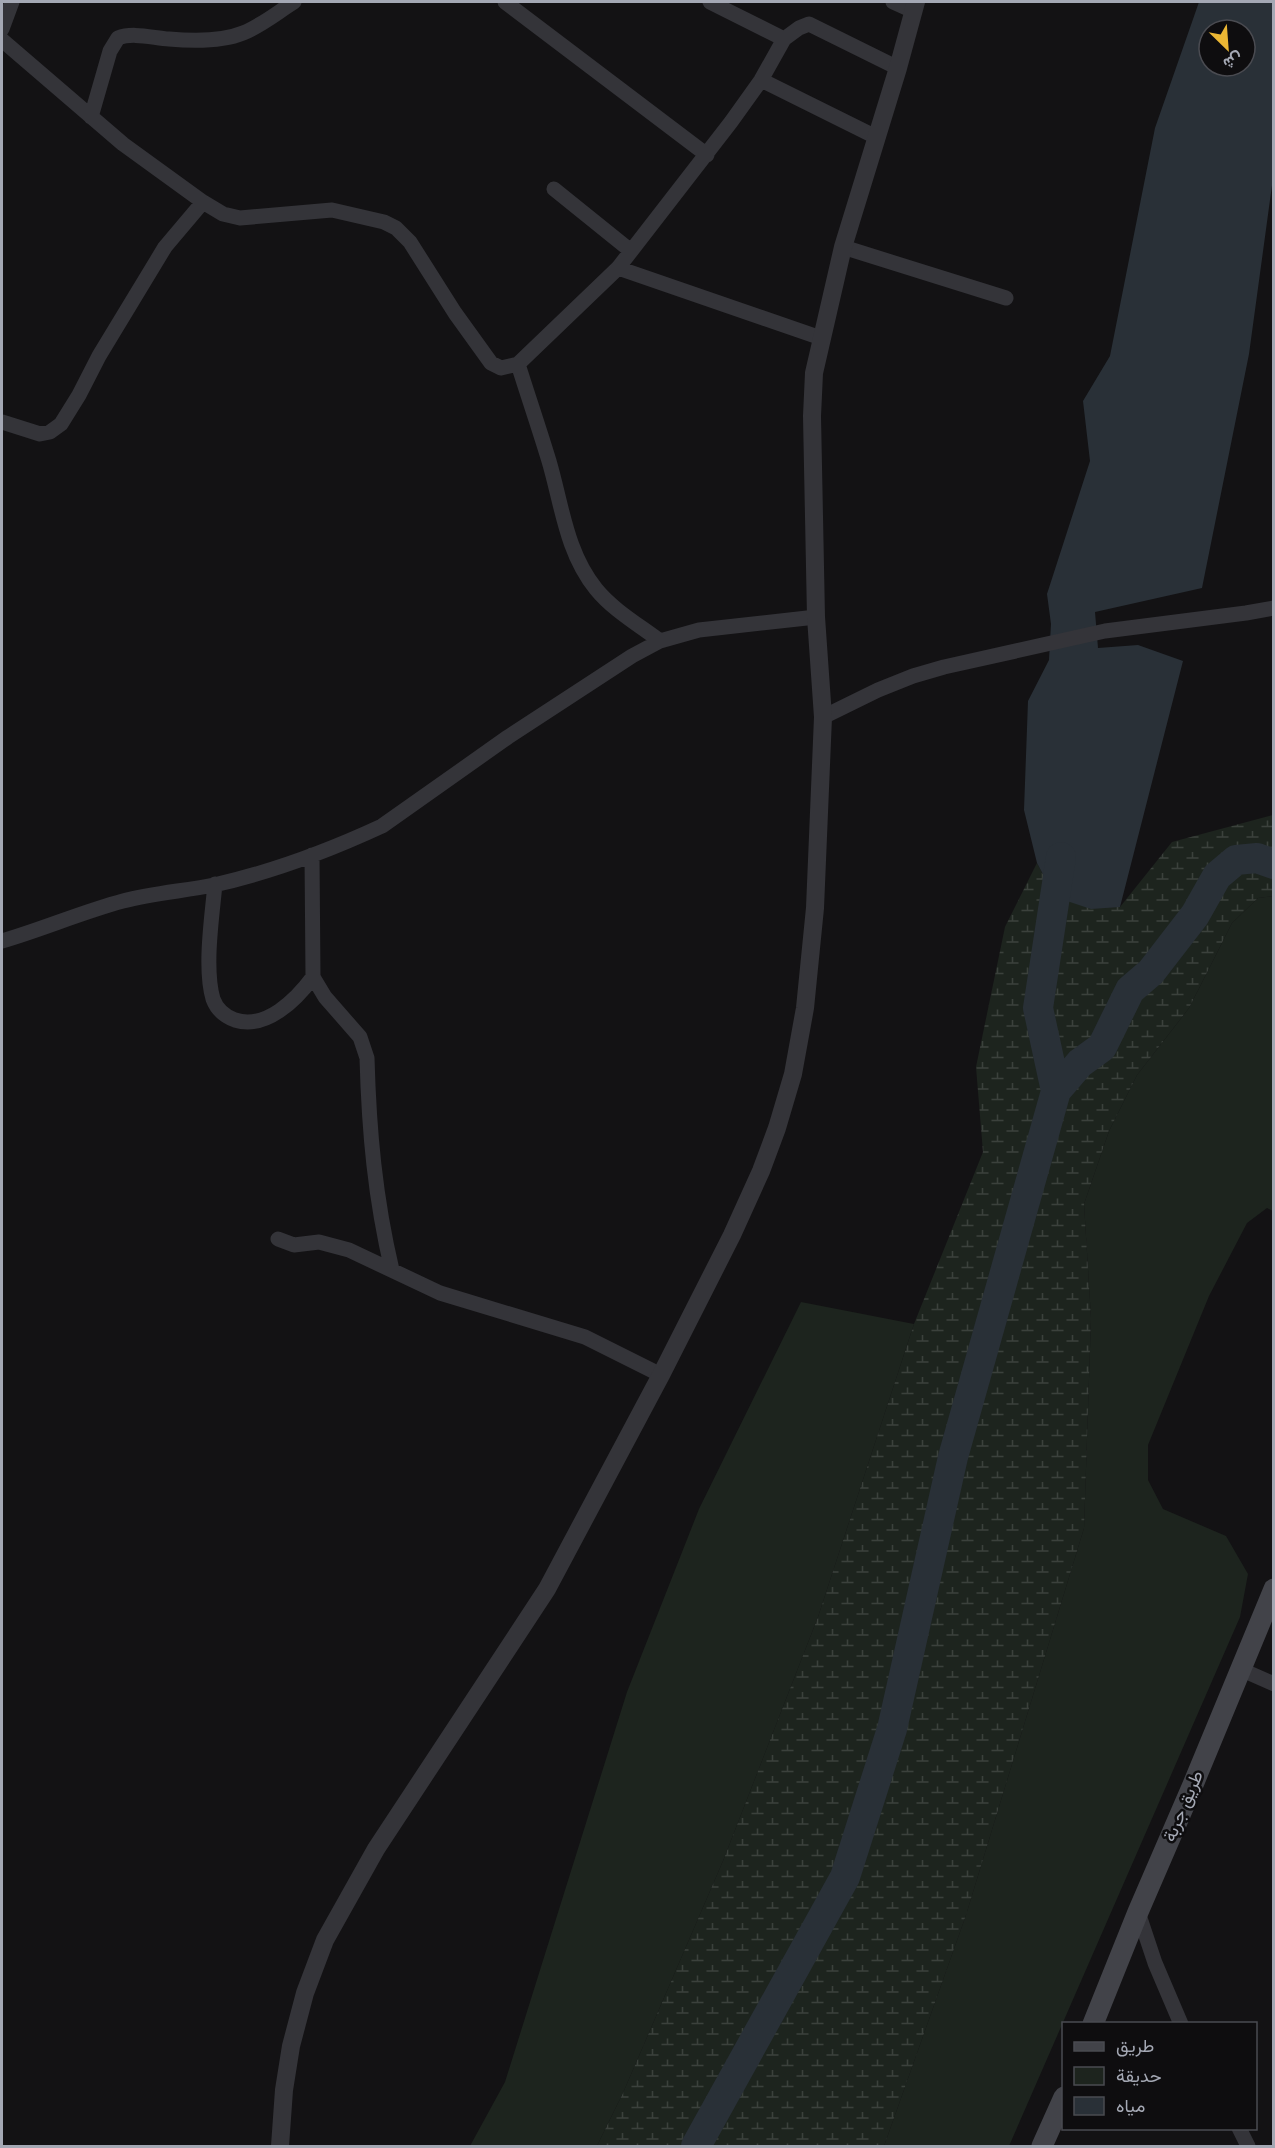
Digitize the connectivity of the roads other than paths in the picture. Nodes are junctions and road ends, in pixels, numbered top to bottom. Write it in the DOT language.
graph roads {
  1 [pos="12,2"];
  2 [pos="294,2"];
  3 [pos="506,2"];
  4 [pos="710,2"];
  5 [pos="894,2"];
  6 [pos="914,6"];
  7 [pos="2,29"];
  8 [pos="784,39"];
  9 [pos="2,40"];
  10 [pos="898,68"];
  11 [pos="761,80"];
  12 [pos="92,117"];
  13 [pos="876,137"];
  14 [pos="707,155"];
  15 [pos="554,189"];
  16 [pos="203,202"];
  17 [pos="843,248"];
  18 [pos="631,251"];
  19 [pos="618,268"];
  20 [pos="1006,298"];
  21 [pos="821,338"];
  22 [pos="518,364"];
  23 [pos="2,423"];
  24 [pos="1274,608"];
  25 [pos="816,617"];
  26 [pos="660,641"];
  27 [pos="823,717"];
  28 [pos="312,855"];
  29 [pos="215,884"];
  30 [pos="2,941"];
  31 [pos="314,977"];
  32 [pos="278,1239"];
  33 [pos="392,1270"];
  34 [pos="661,1375"];
  35 [pos="1274,1589"];
  36 [pos="1240,1669"];
  37 [pos="1274,1684"];
  38 [pos="1138,1912"];
  39 [pos="1094,2022"];
  40 [pos="1180,2022"];
  41 [pos="1062,2101"];
  42 [pos="1240,2130"];
  43 [pos="280,2146"];
  44 [pos="1042,2146"];
  45 [pos="1248,2146"];
  1 -- 7 [label="street"];
  2 -- 12 [label="street"];
  3 -- 14 [label="street"];
  4 -- 8 [label="street"];
  5 -- 6 [label="street"];
  6 -- 10 [label="street"];
  8 -- 10 [label="street"];
  8 -- 11 [label="street"];
  9 -- 12 [label="street"];
  10 -- 13 [label="street"];
  11 -- 13 [label="street"];
  11 -- 14 [label="street"];
  12 -- 16 [label="street"];
  13 -- 17 [label="street"];
  14 -- 18 [label="street"];
  15 -- 18 [label="street"];
  16 -- 22 [label="street"];
  16 -- 23 [label="street"];
  17 -- 20 [label="street"];
  17 -- 21 [label="street"];
  18 -- 19 [label="street"];
  19 -- 21 [label="street"];
  19 -- 22 [label="street"];
  21 -- 25 [label="street"];
  22 -- 26 [label="street"];
  24 -- 27 [label="street"];
  25 -- 26 [label="street"];
  25 -- 27 [label="street"];
  26 -- 28 [label="street"];
  27 -- 34 [label="street"];
  28 -- 29 [label="street"];
  28 -- 31 [label="street"];
  29 -- 30 [label="street"];
  29 -- 31 [label="street"];
  31 -- 33 [label="street"];
  32 -- 33 [label="street"];
  33 -- 34 [label="street"];
  34 -- 43 [label="street"];
  35 -- 36 [label="main road, طريق جربة"];
  36 -- 37 [label="street"];
  36 -- 38 [label="main road, طريق جربة"];
  38 -- 39 [label="main road, طريق جربة"];
  38 -- 40 [label="street"];
  41 -- 44 [label="main road"];
  42 -- 45 [label="street"];
}
